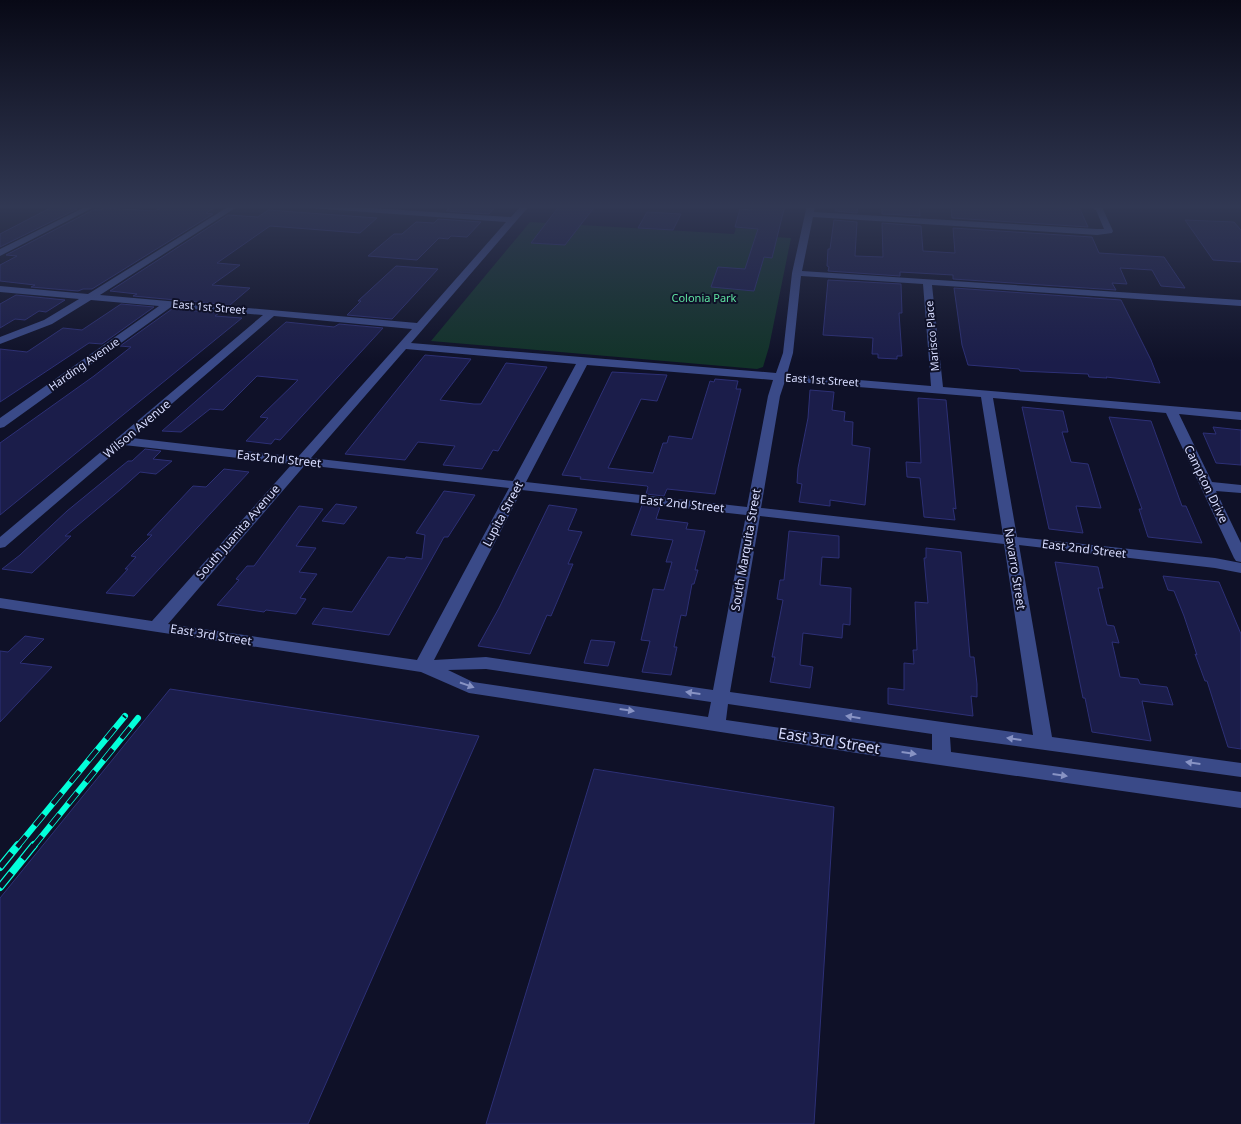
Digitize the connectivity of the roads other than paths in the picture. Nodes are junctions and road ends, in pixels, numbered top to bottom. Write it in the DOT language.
graph roads {
  1 [pos="152,257"];
  2 [pos="479,257"];
  3 [pos="800,257"];
  4 [pos="797,273"];
  5 [pos="927,281"];
  6 [pos="0,289"];
  7 [pos="88,297"];
  8 [pos="1241,303"];
  9 [pos="169,304"];
  10 [pos="272,313"];
  11 [pos="418,326"];
  12 [pos="0,341"];
  13 [pos="402,345"];
  14 [pos="583,361"];
  15 [pos="780,377"];
  16 [pos="937,390"];
  17 [pos="987,395"];
  18 [pos="1170,410"];
  19 [pos="1241,416"];
  20 [pos="0,424"];
  21 [pos="122,441"];
  22 [pos="299,461"];
  23 [pos="518,486"];
  24 [pos="1208,486"];
  25 [pos="1241,489"];
  26 [pos="753,512"];
  27 [pos="1011,540"];
  28 [pos="0,544"];
  29 [pos="1241,558"];
  30 [pos="1241,568"];
  31 [pos="0,603"];
  32 [pos="156,626"];
  33 [pos="422,666"];
  34 [pos="720,696"];
  35 [pos="716,723"];
  36 [pos="941,729"];
  37 [pos="1044,744"];
  38 [pos="942,758"];
  39 [pos="1241,770"];
  40 [pos="1241,800"];
  1 -- 7 [label="street"];
  2 -- 11 [label="street, South Juanita Avenue"];
  3 -- 4 [label="street, South Marquita Street"];
  4 -- 5 [label="street"];
  4 -- 15 [label="street, South Marquita Street"];
  5 -- 8 [label="street"];
  5 -- 16 [label="street, Marisco Place"];
  6 -- 7 [label="street, East 1st Street"];
  7 -- 9 [label="street, East 1st Street"];
  7 -- 12 [label="street"];
  9 -- 10 [label="street, East 1st Street"];
  9 -- 20 [label="street, Harding Avenue"];
  10 -- 11 [label="street, East 1st Street"];
  10 -- 21 [label="street, Wilson Avenue"];
  11 -- 13 [label="street, South Juanita Avenue"];
  13 -- 14 [label="street, East 1st Street"];
  13 -- 22 [label="street, South Juanita Avenue"];
  14 -- 15 [label="street, East 1st Street"];
  14 -- 23 [label="street, Lupita Street"];
  15 -- 16 [label="street, East 1st Street"];
  15 -- 26 [label="street, South Marquita Street"];
  16 -- 17 [label="street, East 1st Street"];
  17 -- 18 [label="street, East 1st Street"];
  17 -- 27 [label="street, Navarro Street"];
  18 -- 19 [label="street, East 1st Street"];
  18 -- 24 [label="street, Campton Drive"];
  21 -- 22 [label="street, East 2nd Street"];
  21 -- 28 [label="street, Wilson Avenue"];
  22 -- 23 [label="street, East 2nd Street"];
  22 -- 32 [label="street, South Juanita Avenue"];
  23 -- 26 [label="street, East 2nd Street"];
  23 -- 33 [label="street, Lupita Street"];
  24 -- 25 [label="street"];
  24 -- 29 [label="street, Campton Drive"];
  26 -- 27 [label="street, East 2nd Street"];
  26 -- 34 [label="street, South Marquita Street"];
  27 -- 30 [label="street, East 2nd Street"];
  27 -- 37 [label="street, Navarro Street"];
  31 -- 32 [label="street, East 3rd Street"];
  32 -- 33 [label="street, East 3rd Street"];
  34 -- 33 [label="street, East 3rd Street, one-way"];
  33 -- 35 [label="street, East 3rd Street, one-way"];
  34 -- 35 [label="street, South Marquita Street"];
  36 -- 34 [label="street, East 3rd Street, one-way"];
  35 -- 38 [label="street, East 3rd Street, one-way"];
  37 -- 36 [label="street, East 3rd Street, one-way"];
  36 -- 38 [label="street"];
  39 -- 37 [label="street, East 3rd Street, one-way"];
  38 -- 40 [label="street, East 3rd Street, one-way"];
}
